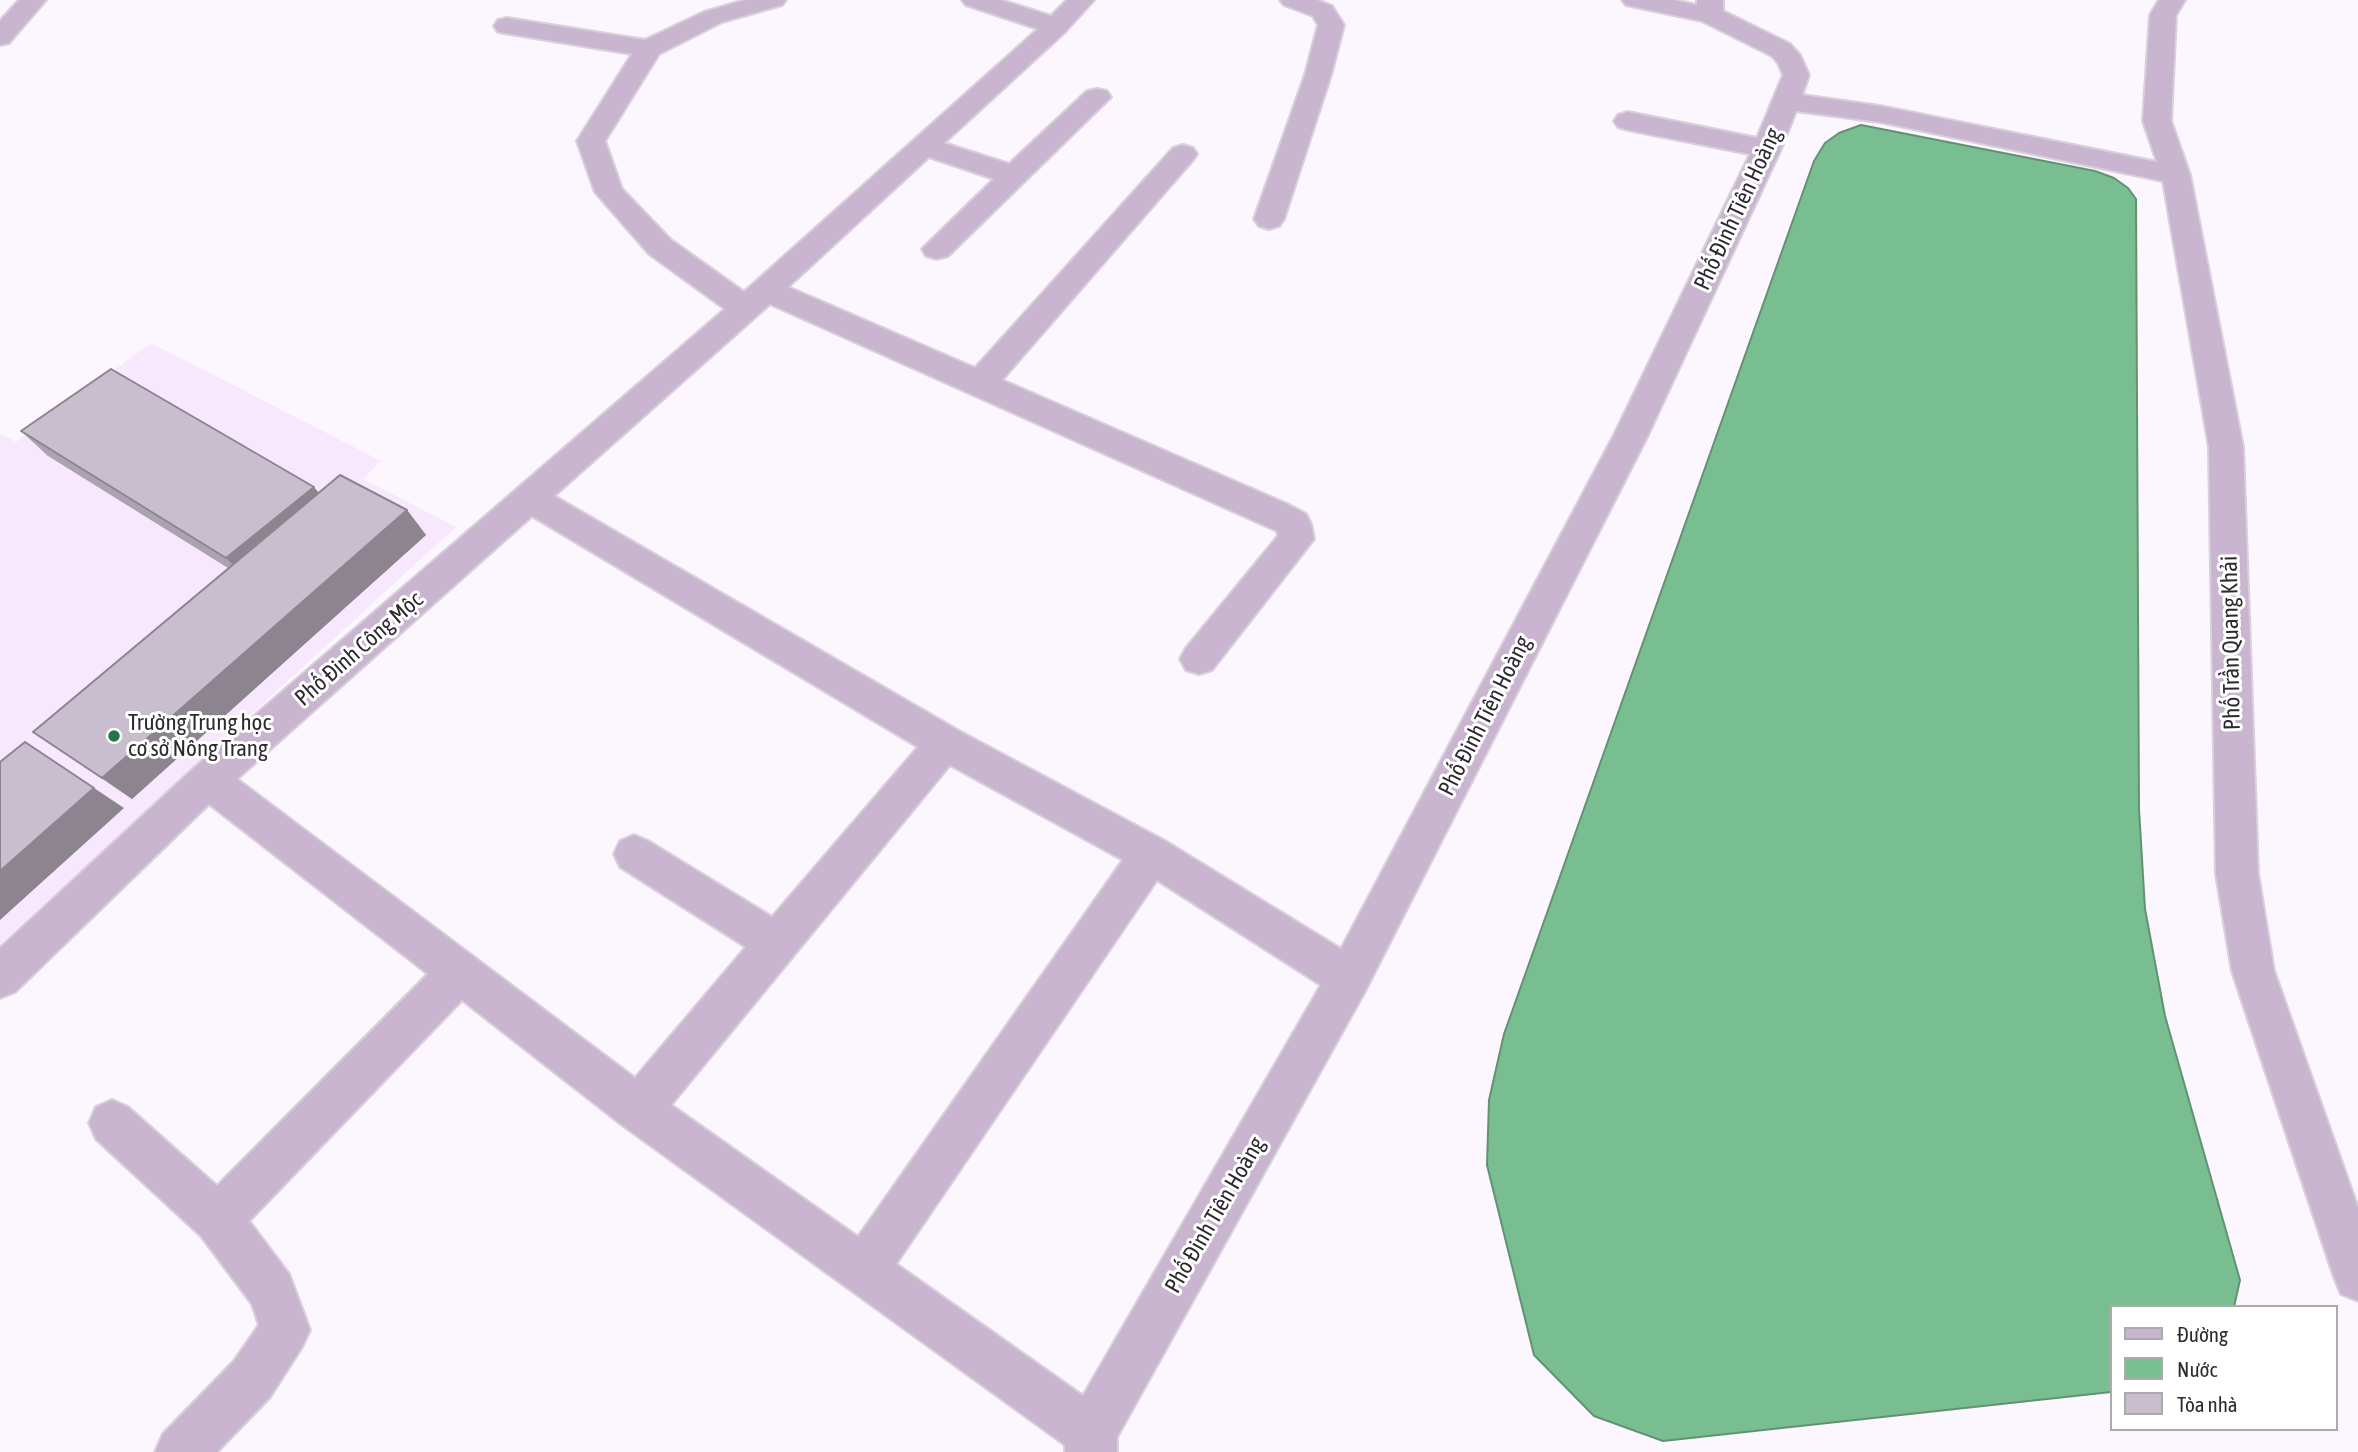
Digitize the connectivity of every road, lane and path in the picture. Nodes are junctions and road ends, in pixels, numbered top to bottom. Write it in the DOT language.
graph roads {
  1 [pos="33,0"];
  2 [pos="773,0"];
  3 [pos="975,0"];
  4 [pos="1081,0"];
  5 [pos="1293,0"];
  6 [pos="1635,0"];
  7 [pos="2172,0"];
  8 [pos="1710,7"];
  9 [pos="507,26"];
  10 [pos="1056,26"];
  11 [pos="0,36"];
  12 [pos="649,49"];
  13 [pos="1097,97"];
  14 [pos="1787,101"];
  15 [pos="1628,121"];
  16 [pos="925,146"];
  17 [pos="1767,149"];
  18 [pos="1183,155"];
  19 [pos="2176,175"];
  20 [pos="1015,176"];
  21 [pos="1269,219"];
  22 [pos="937,249"];
  23 [pos="756,299"];
  24 [pos="979,384"];
  25 [pos="531,499"];
  26 [pos="1199,659"];
  27 [pos="945,743"];
  28 [pos="208,780"];
  29 [pos="634,854"];
  30 [pos="1151,854"];
  31 [pos="777,943"];
  32 [pos="458,974"];
  33 [pos="0,977"];
  34 [pos="1349,978"];
  35 [pos="638,1109"];
  36 [pos="112,1123"];
  37 [pos="218,1219"];
  38 [pos="863,1271"];
  39 [pos="2358,1276"];
  40 [pos="1091,1442"];
  41 [pos="181,1452"];
  1 -- 11 [label="street"];
  2 -- 12 [label="street"];
  3 -- 10 [label="street"];
  4 -- 10 [label="street, Phố Đinh Công Mộc"];
  5 -- 21 [label="street"];
  6 -- 8 [label="street, Phố Đinh Tiên Hoàng"];
  7 -- 19 [label="street, Phố Trần Quang Khải"];
  8 -- 14 [label="street, Phố Đinh Tiên Hoàng"];
  9 -- 12 [label="street"];
  10 -- 16 [label="street, Phố Đinh Công Mộc"];
  12 -- 23 [label="street"];
  13 -- 20 [label="street"];
  14 -- 17 [label="street, Phố Đinh Tiên Hoàng"];
  14 -- 19 [label="street"];
  15 -- 17 [label="street"];
  16 -- 20 [label="street"];
  16 -- 23 [label="street, Phố Đinh Công Mộc"];
  17 -- 34 [label="street, Phố Đinh Tiên Hoàng"];
  18 -- 24 [label="street"];
  19 -- 39 [label="street, Phố Trần Quang Khải"];
  20 -- 22 [label="street"];
  23 -- 24 [label="street"];
  23 -- 25 [label="street, Phố Đinh Công Mộc"];
  24 -- 26 [label="street"];
  25 -- 27 [label="street"];
  25 -- 28 [label="street, Phố Đinh Công Mộc"];
  27 -- 30 [label="street"];
  27 -- 31 [label="street"];
  28 -- 32 [label="street"];
  28 -- 33 [label="street, Phố Đinh Công Mộc"];
  29 -- 31 [label="street"];
  30 -- 34 [label="street"];
  30 -- 38 [label="street"];
  31 -- 35 [label="street"];
  32 -- 35 [label="street"];
  32 -- 37 [label="street"];
  34 -- 40 [label="street, Phố Đinh Tiên Hoàng"];
  35 -- 38 [label="street"];
  36 -- 37 [label="street"];
  37 -- 41 [label="street"];
  38 -- 40 [label="street"];
}
